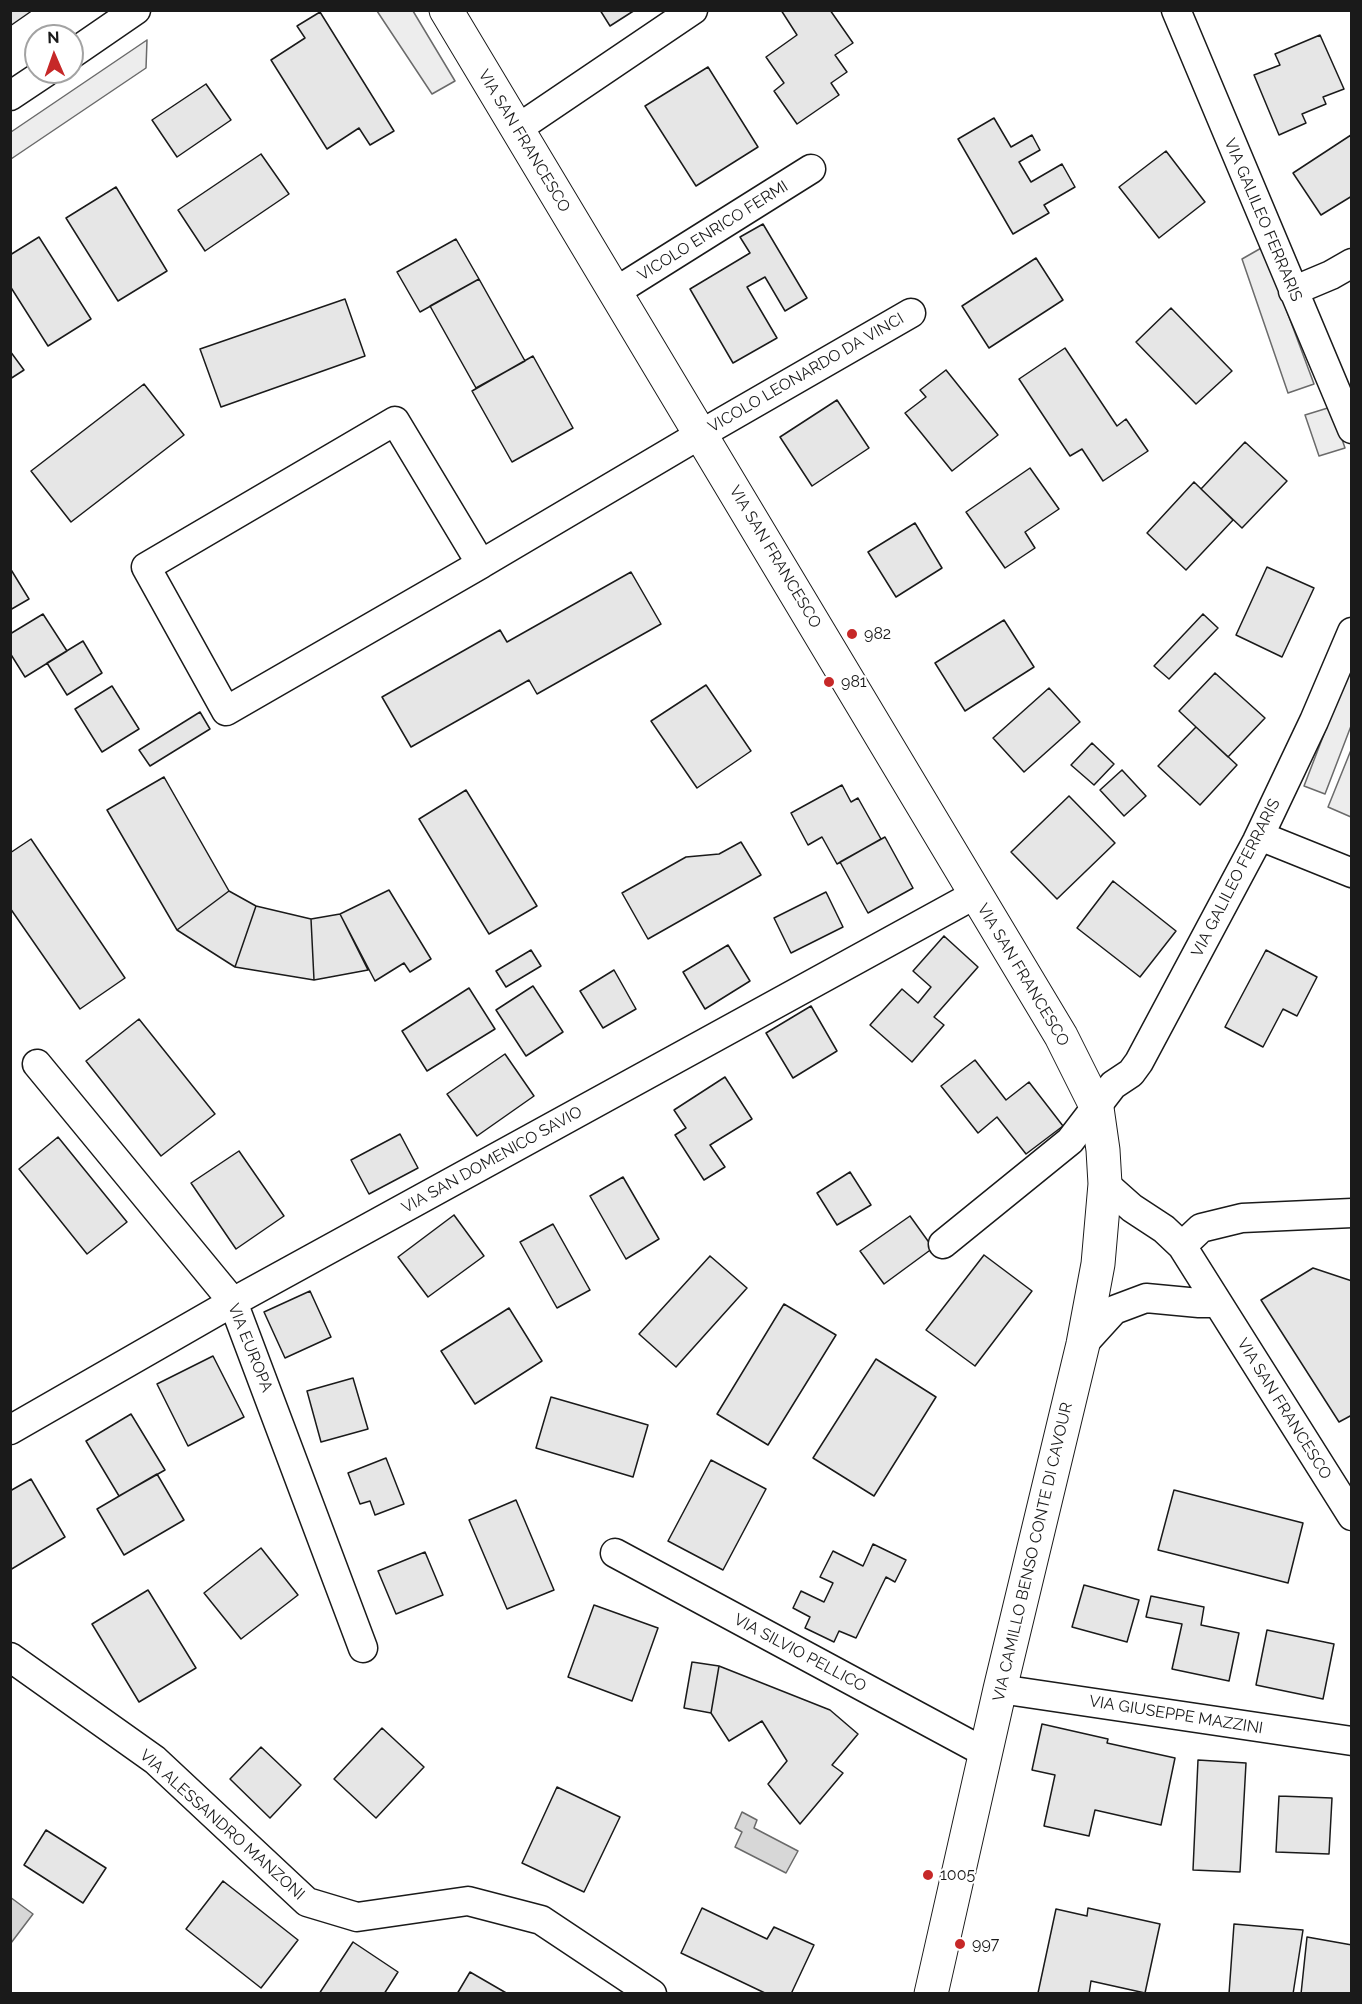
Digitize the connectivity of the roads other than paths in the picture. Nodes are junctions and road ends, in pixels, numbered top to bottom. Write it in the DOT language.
graph roads {
  1 [pos="136,10"];
  2 [pos="446,10"];
  3 [pos="693,10"];
  4 [pos="1176,10"];
  5 [pos="84,46"];
  6 [pos="28,84"];
  7 [pos="10,96"];
  8 [pos="517,129"];
  9 [pos="811,169"];
  10 [pos="1352,263"];
  11 [pos="1293,291"];
  12 [pos="615,292"];
  13 [pos="911,313"];
  14 [pos="1352,429"];
  15 [pos="701,434"];
  16 [pos="481,564"];
  17 [pos="1352,632"];
  18 [pos="1260,836"];
  19 [pos="1352,873"];
  20 [pos="976,894"];
  21 [pos="37,1064"];
  22 [pos="1097,1108"];
  23 [pos="1105,1184"];
  24 [pos="1352,1213"];
  25 [pos="943,1244"];
  26 [pos="1182,1246"];
  27 [pos="233,1302"];
  28 [pos="1216,1303"];
  29 [pos="1083,1344"];
  30 [pos="10,1430"];
  31 [pos="1352,1516"];
  32 [pos="615,1553"];
  33 [pos="363,1648"];
  34 [pos="10,1657"];
  35 [pos="1000,1689"];
  36 [pos="1352,1741"];
  37 [pos="986,1753"];
  38 [pos="652,1994"];
  39 [pos="931,1994"];
  1 -- 5 [label="street"];
  2 -- 8 [label="street, VIA SAN FRANCESCO"];
  3 -- 8 [label="street"];
  4 -- 11 [label="street, VIA GALILEO FERRARIS"];
  6 -- 7 [label="street"];
  8 -- 12 [label="street, VIA SAN FRANCESCO"];
  9 -- 12 [label="street, VICOLO ENRICO FERMI"];
  10 -- 11 [label="street"];
  11 -- 14 [label="street, VIA GALILEO FERRARIS"];
  12 -- 15 [label="street, VIA SAN FRANCESCO"];
  13 -- 15 [label="street, VICOLO LEONARDO DA VINCI"];
  15 -- 16 [label="street, VICOLO LEONARDO DA VINCI"];
  15 -- 20 [label="street, VIA SAN FRANCESCO"];
  16 -- 16 [label="street, VICOLO LEONARDO DA VINCI"];
  17 -- 18 [label="street, VIA GALILEO FERRARIS"];
  18 -- 19 [label="street"];
  18 -- 22 [label="street, VIA GALILEO FERRARIS"];
  20 -- 22 [label="street, VIA SAN FRANCESCO"];
  20 -- 27 [label="street, VIA SAN DOMENICO SAVIO"];
  21 -- 27 [label="street, VIA EUROPA"];
  22 -- 23 [label="street, VIA CAMILLO BENSO CONTE DI CAVOUR"];
  22 -- 25 [label="street, VIA GALILEO FERRARIS"];
  23 -- 26 [label="street, VIA SAN FRANCESCO"];
  23 -- 29 [label="street, VIA CAMILLO BENSO CONTE DI CAVOUR"];
  24 -- 26 [label="street"];
  26 -- 28 [label="street, VIA SAN FRANCESCO"];
  27 -- 30 [label="street, VIA SAN DOMENICO SAVIO"];
  27 -- 33 [label="street, VIA EUROPA"];
  28 -- 29 [label="street"];
  28 -- 31 [label="street, VIA SAN FRANCESCO"];
  29 -- 35 [label="street, VIA CAMILLO BENSO CONTE DI CAVOUR"];
  32 -- 37 [label="street, VIA SILVIO PELLICO"];
  34 -- 38 [label="street, VIA ALESSANDRO MANZONI"];
  35 -- 36 [label="street, VIA GIUSEPPE MAZZINI"];
  35 -- 37 [label="street, VIA CAMILLO BENSO CONTE DI CAVOUR"];
  37 -- 39 [label="street, VIA CAMILLO BENSO CONTE DI CAVOUR"];
}
